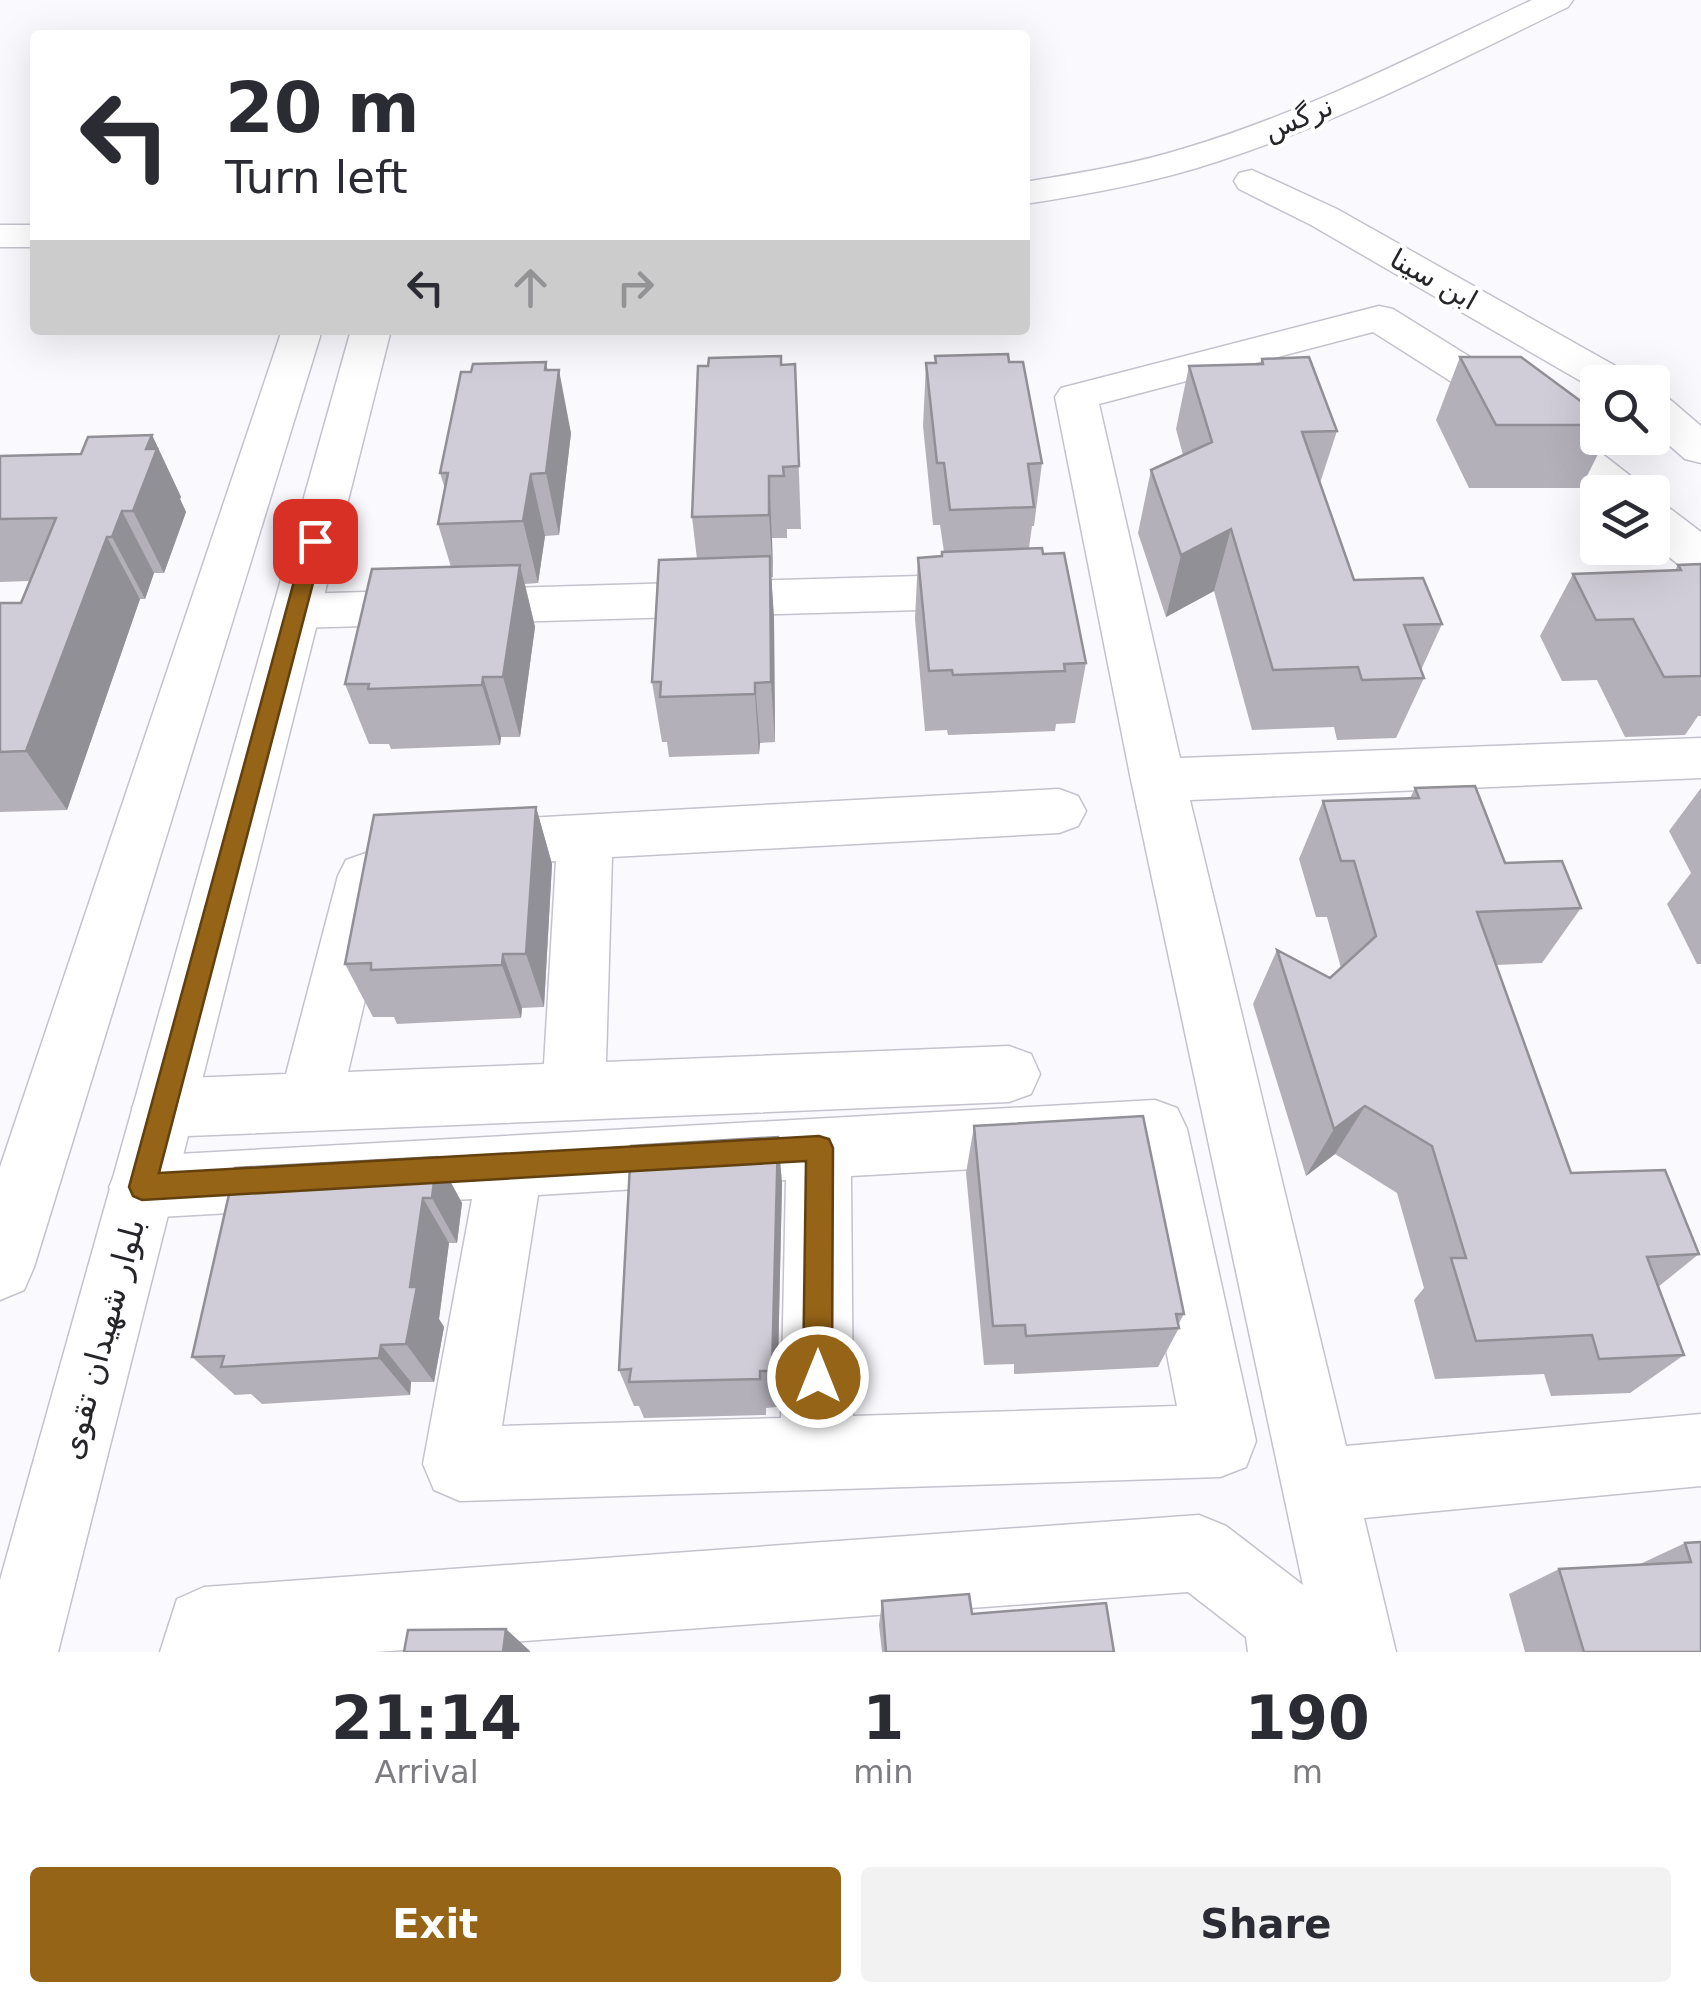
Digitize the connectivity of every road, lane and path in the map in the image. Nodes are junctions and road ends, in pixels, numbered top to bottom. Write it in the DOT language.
graph roads {
  1 [pos="1557,0"];
  2 [pos="1252,181"];
  3 [pos="1030,192"];
  4 [pos="0,236"];
  5 [pos="30,236"];
  6 [pos="300,335"];
  7 [pos="370,335"];
  8 [pos="1583,365"];
  9 [pos="1670,423"];
  10 [pos="1701,449"];
  11 [pos="1599,475"];
  12 [pos="1670,532"];
  13 [pos="1701,556"];
  14 [pos="1028,590"];
  15 [pos="296,611"];
  16 [pos="1701,758"];
  17 [pos="1158,780"];
  18 [pos="1059,811"];
  19 [pos="584,837"];
  20 [pos="1008,1074"];
  21 [pos="574,1092"];
  22 [pos="310,1102"];
  23 [pos="163,1108"];
  24 [pos="819,1148"];
  25 [pos="510,1165"];
  26 [pos="142,1187"];
  27 [pos="0,1267"];
  28 [pos="1701,1450"];
  29 [pos="817,1453"];
  30 [pos="1320,1485"];
  31 [pos="19,1652"];
  32 [pos="200,1652"];
  33 [pos="1288,1652"];
  34 [pos="1357,1652"];
  1 -- 3 [label="street, نرگس"];
  2 -- 8 [label="street, ابن سینا"];
  4 -- 5 [label="street"];
  6 -- 27 [label="street"];
  7 -- 15 [label="street, بلوار شهیدان تقوی"];
  9 -- 10 [label="street"];
  11 -- 17 [label="street"];
  12 -- 13 [label="street"];
  14 -- 15 [label="street"];
  15 -- 23 [label="street, بلوار شهیدان تقوی"];
  16 -- 17 [label="street"];
  17 -- 30 [label="street"];
  18 -- 19 [label="street"];
  19 -- 21 [label="street"];
  19 -- 22 [label="street"];
  20 -- 21 [label="street"];
  21 -- 22 [label="street"];
  22 -- 23 [label="street"];
  23 -- 26 [label="street, بلوار شهیدان تقوی"];
  24 -- 25 [label="street"];
  24 -- 29 [label="street"];
  24 -- 29 [label="street"];
  25 -- 26 [label="street"];
  25 -- 29 [label="street"];
  26 -- 31 [label="street, بلوار شهیدان تقوی"];
  28 -- 30 [label="street"];
  30 -- 34 [label="street"];
  32 -- 33 [label="street"];
}
